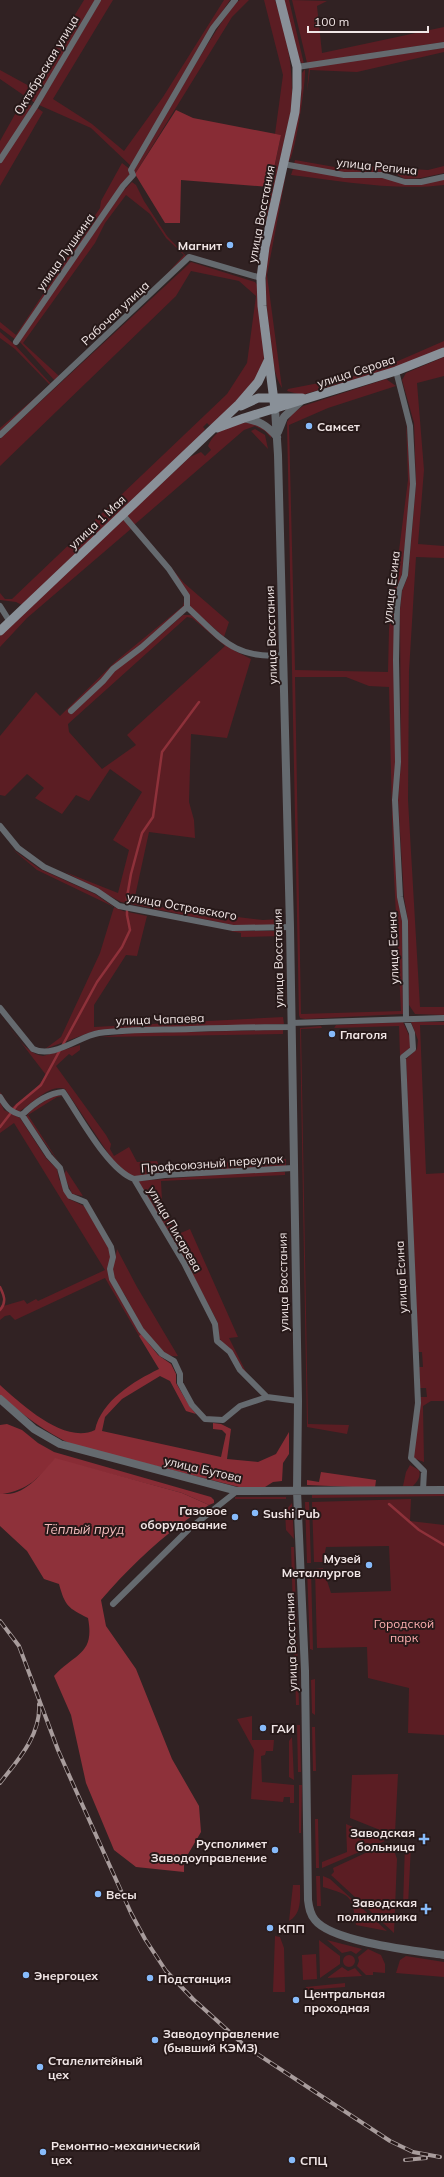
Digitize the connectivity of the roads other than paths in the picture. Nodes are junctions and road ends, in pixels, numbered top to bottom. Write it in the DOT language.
graph roads {
  1 [pos="98,0"];
  2 [pos="235,0"];
  3 [pos="280,0"];
  4 [pos="444,45"];
  5 [pos="297,67"];
  6 [pos="0,160"];
  7 [pos="283,164"];
  8 [pos="444,176"];
  9 [pos="262,278"];
  10 [pos="16,342"];
  11 [pos="444,352"];
  12 [pos="269,358"];
  13 [pos="396,371"];
  14 [pos="271,377"];
  15 [pos="273,398"];
  16 [pos="299,400"];
  17 [pos="275,409"];
  18 [pos="228,415"];
  19 [pos="244,418"];
  20 [pos="211,432"];
  21 [pos="0,436"];
  22 [pos="277,437"];
  23 [pos="123,515"];
  24 [pos="0,606"];
  25 [pos="187,608"];
  26 [pos="10,622"];
  27 [pos="0,631"];
  28 [pos="284,656"];
  29 [pos="71,711"];
  30 [pos="0,826"];
  31 [pos="290,927"];
  32 [pos="0,1008"];
  33 [pos="406,1018"];
  34 [pos="444,1018"];
  35 [pos="291,1025"];
  36 [pos="0,1097"];
  37 [pos="22,1115"];
  38 [pos="293,1168"];
  39 [pos="134,1179"];
  40 [pos="266,1396"];
  41 [pos="0,1399"];
  42 [pos="298,1401"];
  43 [pos="423,1490"];
  44 [pos="444,1490"];
  45 [pos="237,1491"];
  46 [pos="297,1491"];
  47 [pos="113,1604"];
  48 [pos="444,1955"];
  1 -- 6 [label="street, Октябрьская улица"];
  2 -- 10 [label="street, улица Лушкина"];
  3 -- 5 [label="main road, улица Восстания"];
  4 -- 5 [label="street"];
  5 -- 7 [label="main road, улица Восстания"];
  7 -- 8 [label="street, улица Репина"];
  7 -- 9 [label="main road, улица Восстания"];
  9 -- 12 [label="main road, улица Восстания"];
  9 -- 21 [label="street, Рабочая улица"];
  11 -- 13 [label="main road, улица Серова"];
  12 -- 14 [label="main road, улица Восстания"];
  12 -- 18 [label="main road, улица 1 Мая"];
  13 -- 16 [label="main road, улица Серова"];
  13 -- 33 [label="street, улица Есина"];
  14 -- 15 [label="main road, улица Восстания"];
  14 -- 16 [label="main road"];
  15 -- 16 [label="main road"];
  15 -- 17 [label="main road, улица Восстания"];
  15 -- 18 [label="main road"];
  16 -- 17 [label="main road, улица Серова"];
  16 -- 22 [label="street"];
  17 -- 19 [label="main road, улица 1 Мая"];
  17 -- 22 [label="street, улица Восстания"];
  18 -- 20 [label="main road, улица 1 Мая"];
  19 -- 20 [label="main road, улица 1 Мая"];
  19 -- 22 [label="street"];
  20 -- 23 [label="main road, улица 1 Мая"];
  22 -- 28 [label="street, улица Восстания"];
  23 -- 25 [label="street"];
  23 -- 26 [label="main road, улица 1 Мая"];
  24 -- 26 [label="street"];
  25 -- 28 [label="street"];
  25 -- 29 [label="street"];
  26 -- 27 [label="main road, улица 1 Мая"];
  28 -- 31 [label="street, улица Восстания"];
  30 -- 31 [label="street, улица Островского"];
  31 -- 35 [label="street, улица Восстания"];
  32 -- 35 [label="street, улица Чапаева"];
  33 -- 34 [label="street, улица Чапаева"];
  33 -- 35 [label="street, улица Чапаева"];
  33 -- 43 [label="street, улица Есина"];
  35 -- 38 [label="street, улица Восстания"];
  36 -- 37 [label="street"];
  37 -- 39 [label="street, улица Писарева"];
  37 -- 40 [label="street"];
  38 -- 39 [label="street, Профсоюзный переулок"];
  38 -- 42 [label="street, улица Восстания"];
  39 -- 40 [label="street, улица Писарева"];
  40 -- 42 [label="street"];
  41 -- 45 [label="street, улица Бутова"];
  42 -- 46 [label="street, улица Восстания"];
  43 -- 44 [label="street, улица Бутова"];
  43 -- 46 [label="street, улица Бутова"];
  45 -- 46 [label="street, улица Бутова"];
  45 -- 47 [label="street"];
  46 -- 48 [label="street, улица Восстания"];
}
